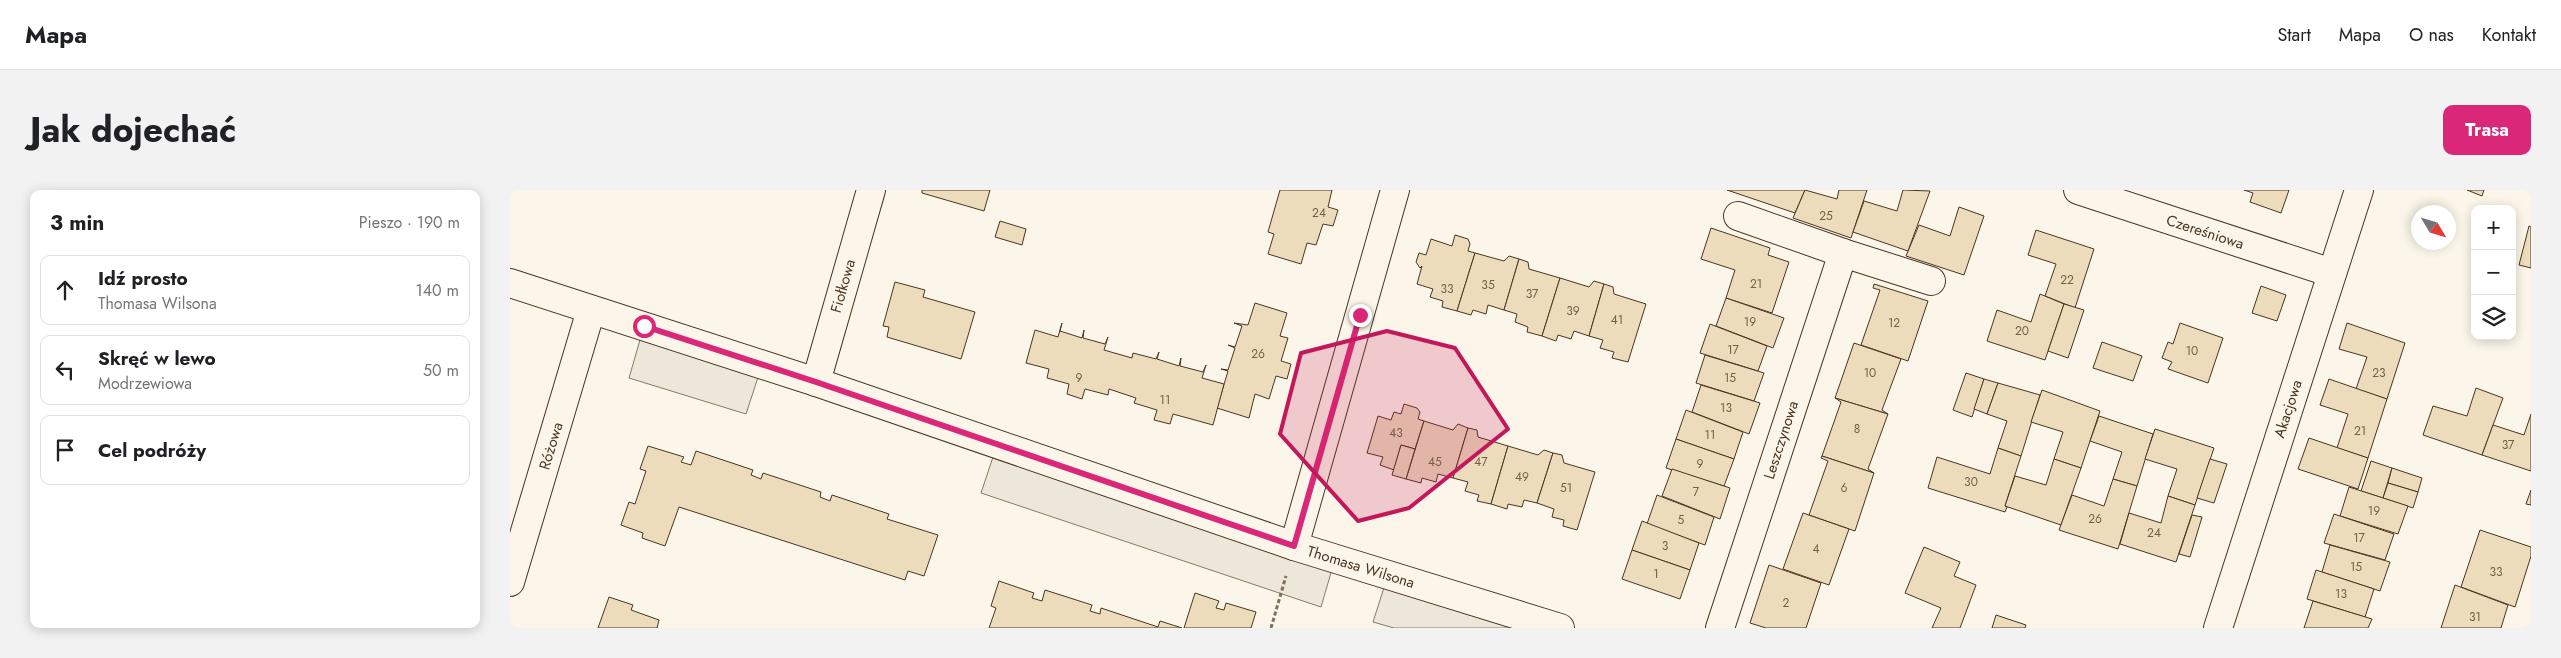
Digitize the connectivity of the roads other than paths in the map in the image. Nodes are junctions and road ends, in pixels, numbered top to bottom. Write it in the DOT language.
graph roads {
  1 [pos="871,190"];
  2 [pos="1395,190"];
  3 [pos="2078,190"];
  4 [pos="2359,190"];
  5 [pos="1738,216"];
  6 [pos="1843,253"];
  7 [pos="2332,273"];
  8 [pos="1931,280"];
  9 [pos="510,283"];
  10 [pos="591,310"];
  11 [pos="816,382"];
  12 [pos="1294,546"];
  13 [pos="510,582"];
  14 [pos="1560,628"];
  15 [pos="1720,628"];
  16 [pos="2218,628"];
  1 -- 11 [label="street, Fiołkowa"];
  2 -- 12 [label="street"];
  3 -- 7 [label="street, Czereśniowa"];
  4 -- 7 [label="street, Akacjowa"];
  5 -- 6 [label="street"];
  6 -- 8 [label="street"];
  6 -- 15 [label="street, Leszczynowa"];
  7 -- 16 [label="street, Akacjowa"];
  9 -- 10 [label="street, Thomasa Wilsona"];
  10 -- 11 [label="street, Thomasa Wilsona"];
  10 -- 13 [label="street, Różowa"];
  11 -- 12 [label="street, Thomasa Wilsona"];
  12 -- 14 [label="street, Thomasa Wilsona"];
}
